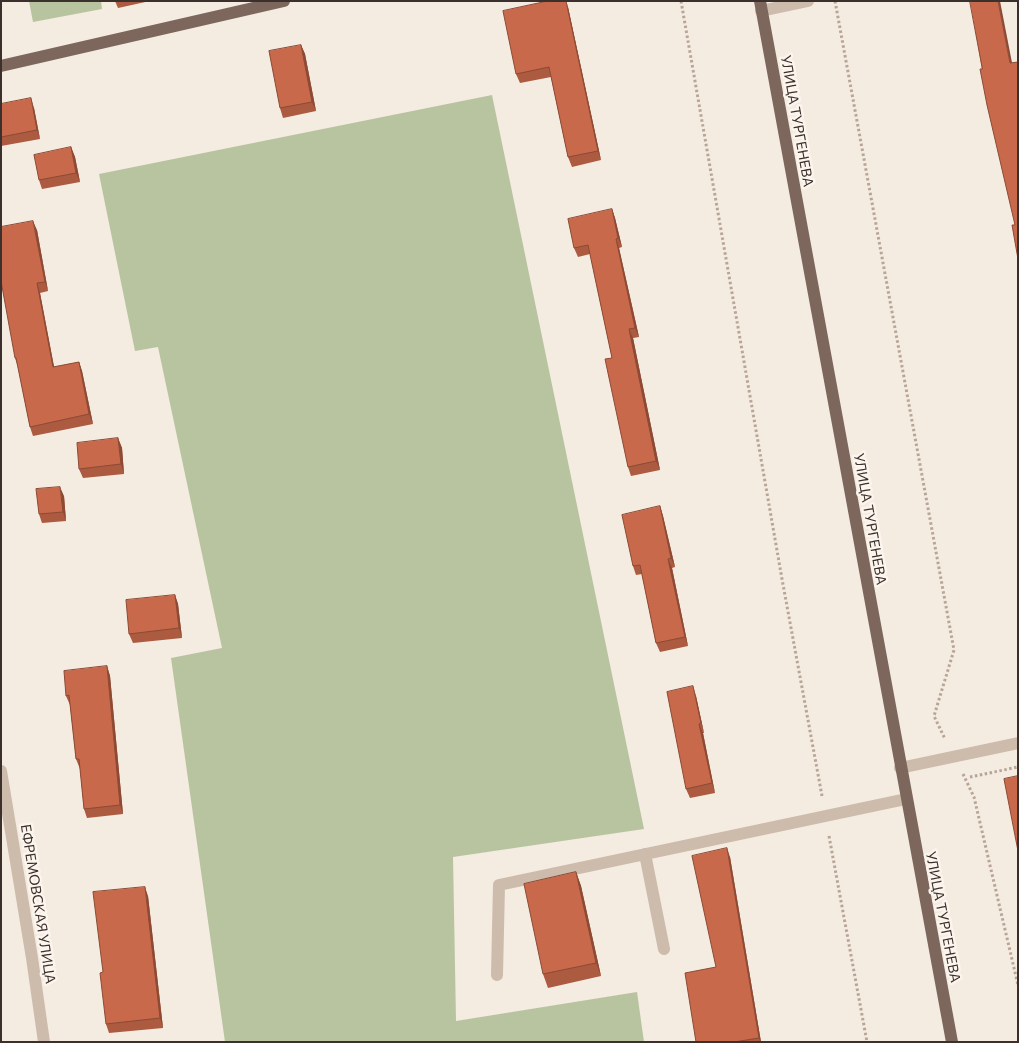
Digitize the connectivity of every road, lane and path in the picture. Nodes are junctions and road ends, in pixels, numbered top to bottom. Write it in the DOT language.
graph roads {
  1 [pos="284,1"];
  2 [pos="681,1"];
  3 [pos="808,1"];
  4 [pos="835,1"];
  5 [pos="760,6"];
  6 [pos="1,66"];
  7 [pos="1018,743"];
  8 [pos="954,757"];
  9 [pos="1018,767"];
  10 [pos="900,768"];
  11 [pos="1,771"];
  12 [pos="964,778"];
  13 [pos="906,799"];
  14 [pos="826,815"];
  15 [pos="645,854"];
  16 [pos="664,949"];
  17 [pos="497,975"];
  18 [pos="1018,985"];
  19 [pos="44,1042"];
  20 [pos="867,1042"];
  21 [pos="952,1042"];
  1 -- 6 [label="main road"];
  2 -- 14 [label="path"];
  3 -- 5 [label="street"];
  4 -- 8 [label="path"];
  5 -- 10 [label="main road, УЛИЦА ТУРГЕНЕВА"];
  7 -- 8 [label="street"];
  8 -- 10 [label="street"];
  8 -- 12 [label="path"];
  9 -- 12 [label="path"];
  10 -- 13 [label="main road, УЛИЦА ТУРГЕНЕВА"];
  11 -- 19 [label="street, ЕФРЕМОВСКАЯ УЛИЦА"];
  12 -- 18 [label="path"];
  13 -- 14 [label="street"];
  13 -- 21 [label="main road, УЛИЦА ТУРГЕНЕВА"];
  14 -- 15 [label="street"];
  14 -- 20 [label="path"];
  15 -- 16 [label="street"];
  15 -- 17 [label="street"];
}
